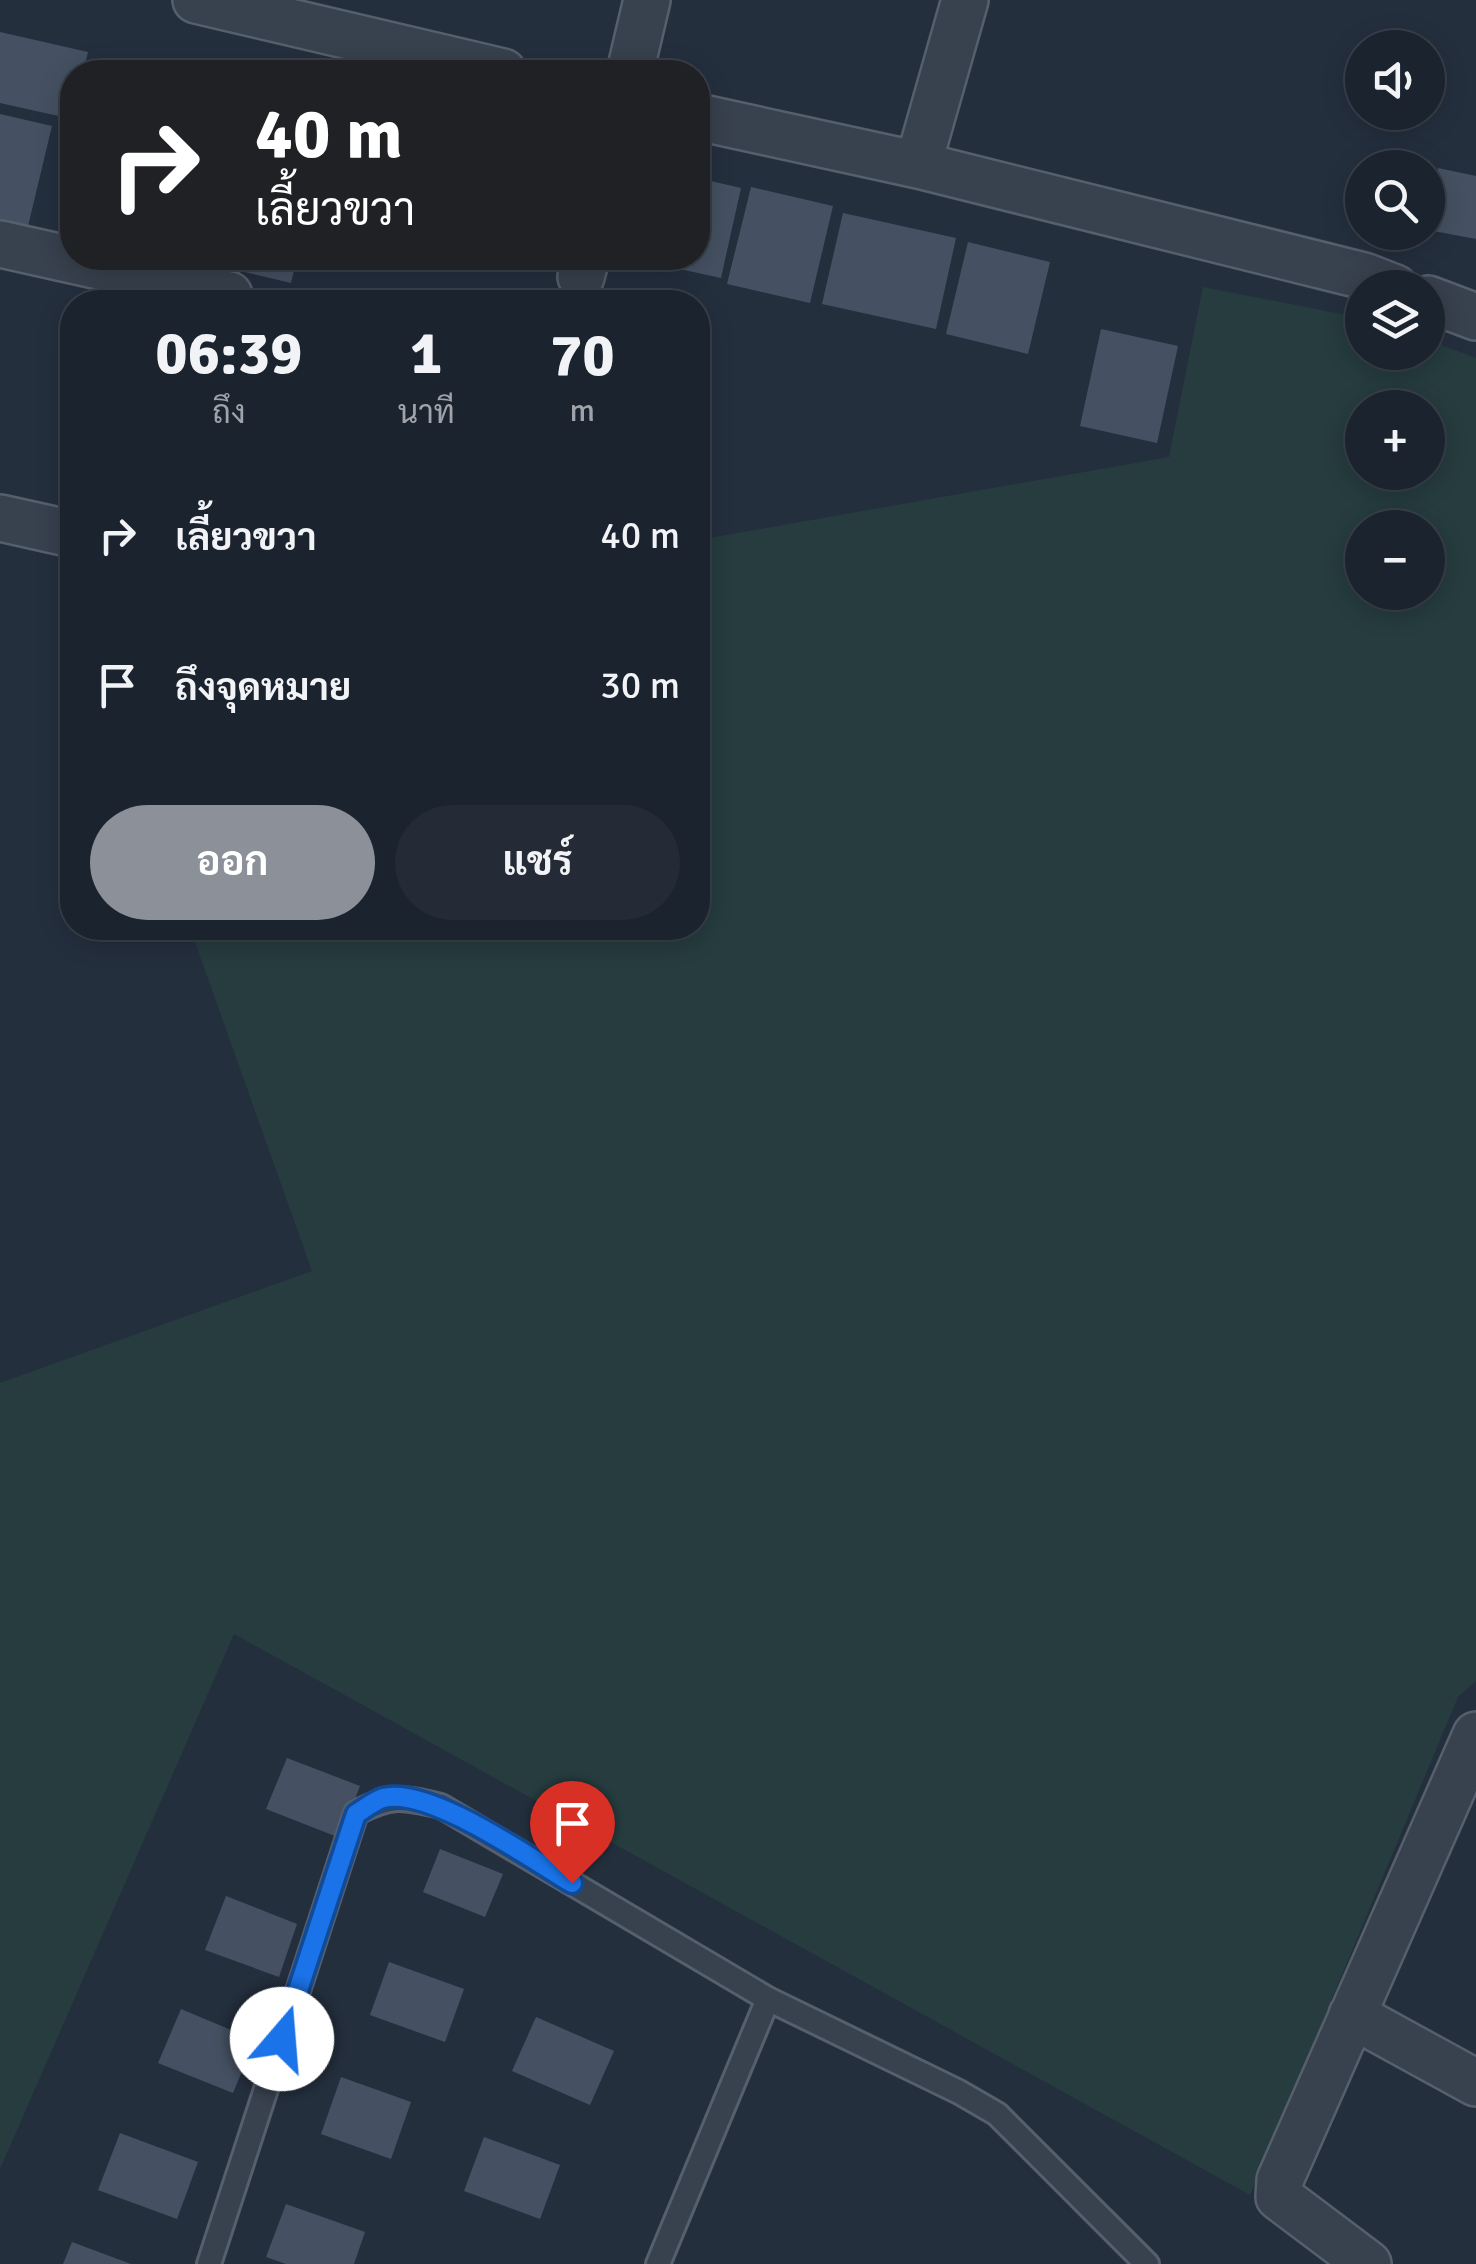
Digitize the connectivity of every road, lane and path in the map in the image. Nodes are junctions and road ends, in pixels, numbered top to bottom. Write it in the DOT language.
graph roads {
  1 [pos="196,0"];
  2 [pos="646,0"];
  3 [pos="965,0"];
  4 [pos="453,60"];
  5 [pos="633,60"];
  6 [pos="710,120"];
  7 [pos="918,165"];
  8 [pos="0,244"];
  9 [pos="60,257"];
  10 [pos="117,270"];
  11 [pos="1345,272"];
  12 [pos="207,290"];
  13 [pos="1445,305"];
  14 [pos="1476,317"];
  15 [pos="0,518"];
  16 [pos="60,531"];
  17 [pos="1476,1735"];
  18 [pos="768,1998"];
  19 [pos="1352,2015"];
  20 [pos="1476,2084"];
  21 [pos="209,2264"];
  22 [pos="658,2264"];
  23 [pos="1147,2264"];
  24 [pos="1368,2264"];
  1 -- 4 [label="street"];
  2 -- 5 [label="street"];
  3 -- 7 [label="street"];
  6 -- 7 [label="street"];
  7 -- 11 [label="street"];
  8 -- 9 [label="street"];
  10 -- 12 [label="street"];
  13 -- 14 [label="street"];
  15 -- 16 [label="street"];
  17 -- 19 [label="street"];
  18 -- 21 [label="lane"];
  18 -- 22 [label="lane"];
  18 -- 23 [label="lane"];
  19 -- 20 [label="street"];
  19 -- 24 [label="street"];
}
